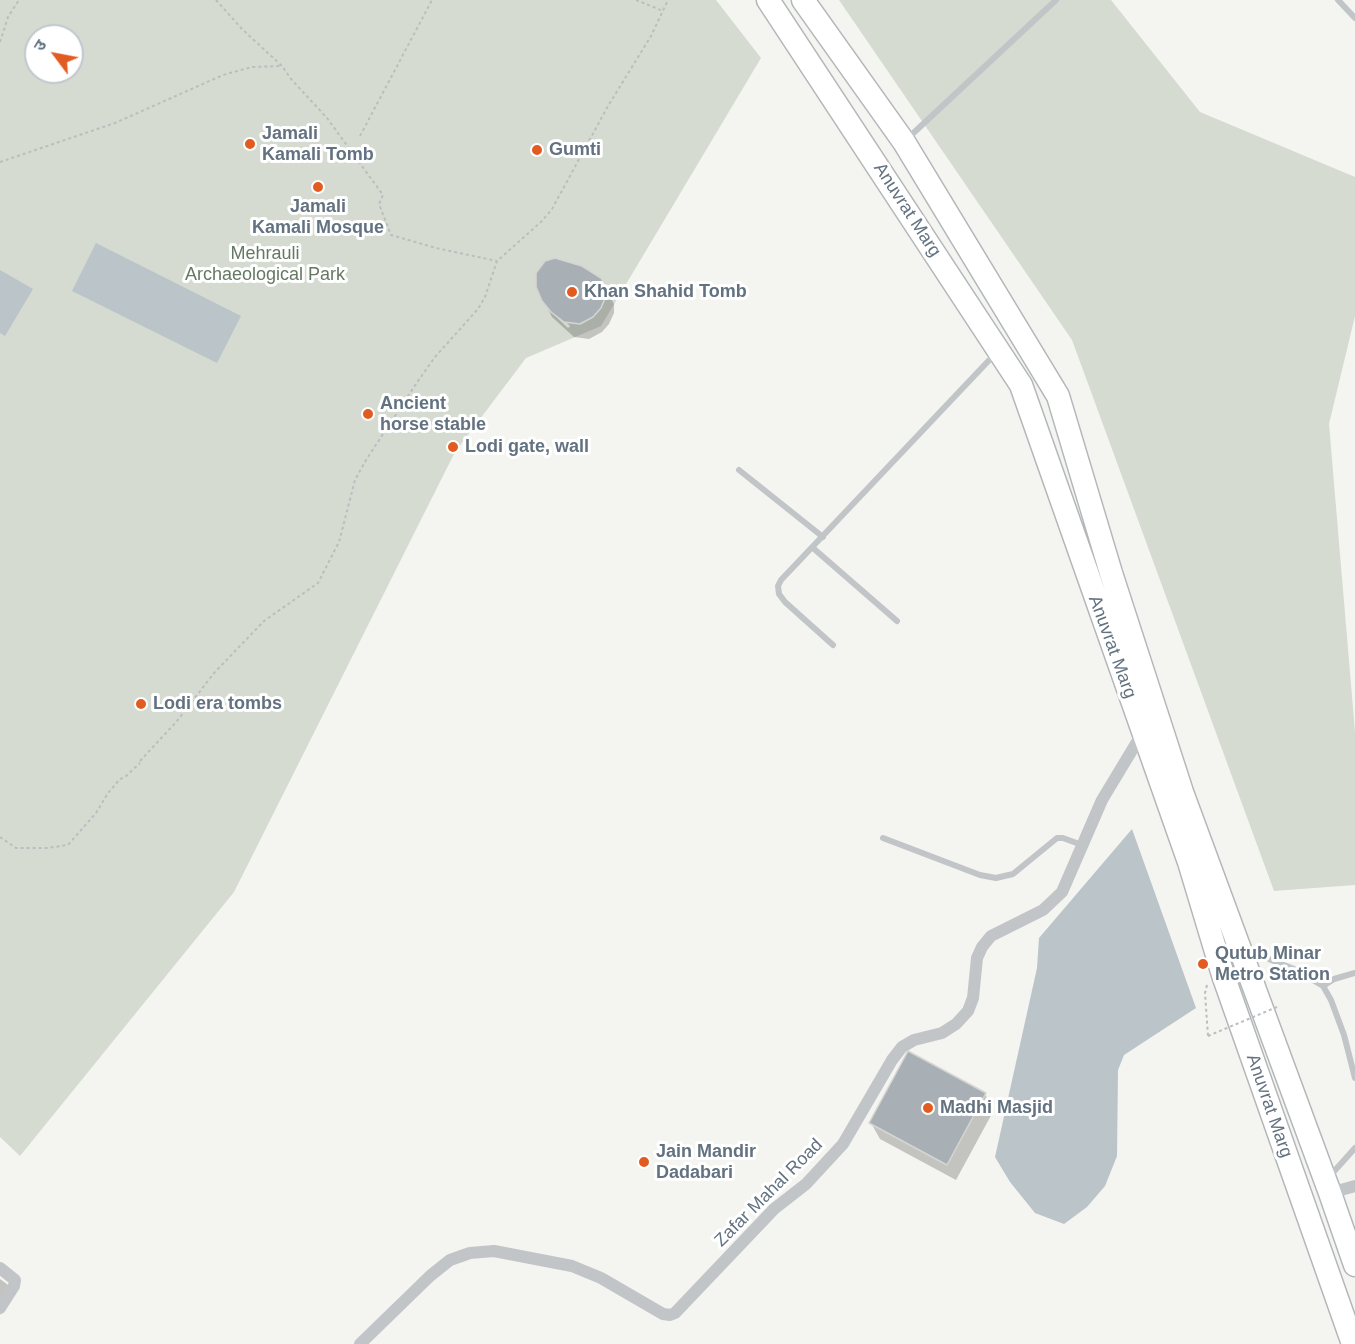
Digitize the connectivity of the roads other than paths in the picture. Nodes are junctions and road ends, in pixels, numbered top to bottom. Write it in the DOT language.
graph roads {
  1 [pos="768,0"];
  2 [pos="803,0"];
  3 [pos="1056,0"];
  4 [pos="1338,0"];
  5 [pos="1355,18"];
  6 [pos="904,142"];
  7 [pos="999,350"];
  8 [pos="739,470"];
  9 [pos="823,537"];
  10 [pos="813,548"];
  11 [pos="897,621"];
  12 [pos="833,645"];
  13 [pos="1143,732"];
  14 [pos="883,838"];
  15 [pos="1083,845"];
  16 [pos="1238,946"];
  17 [pos="1355,974"];
  18 [pos="1323,986"];
  19 [pos="1355,1078"];
  20 [pos="1355,1148"];
  21 [pos="1355,1186"];
  22 [pos="1328,1187"];
  23 [pos="1355,1265"];
  24 [pos="0,1268"];
  25 [pos="0,1308"];
  26 [pos="360,1344"];
  27 [pos="1353,1344"];
  1 -- 7 [label="highway, Anuvrat Marg"];
  2 -- 6 [label="highway, Anuvrat Marg"];
  3 -- 6 [label="lane"];
  4 -- 5 [label="lane"];
  6 -- 16 [label="highway, Anuvrat Marg"];
  7 -- 9 [label="lane"];
  7 -- 13 [label="highway, Anuvrat Marg"];
  8 -- 9 [label="lane"];
  9 -- 10 [label="lane"];
  10 -- 11 [label="lane"];
  10 -- 12 [label="lane"];
  13 -- 15 [label="street, Zafar Mahal Road"];
  13 -- 27 [label="highway, Anuvrat Marg"];
  14 -- 15 [label="lane"];
  15 -- 26 [label="street, Zafar Mahal Road"];
  16 -- 18 [label="lane"];
  16 -- 22 [label="highway, Anuvrat Marg"];
  17 -- 18 [label="lane"];
  18 -- 19 [label="lane"];
  20 -- 22 [label="lane"];
  21 -- 22 [label="street"];
  22 -- 23 [label="highway, Anuvrat Marg"];
  24 -- 25 [label="street"];
}
